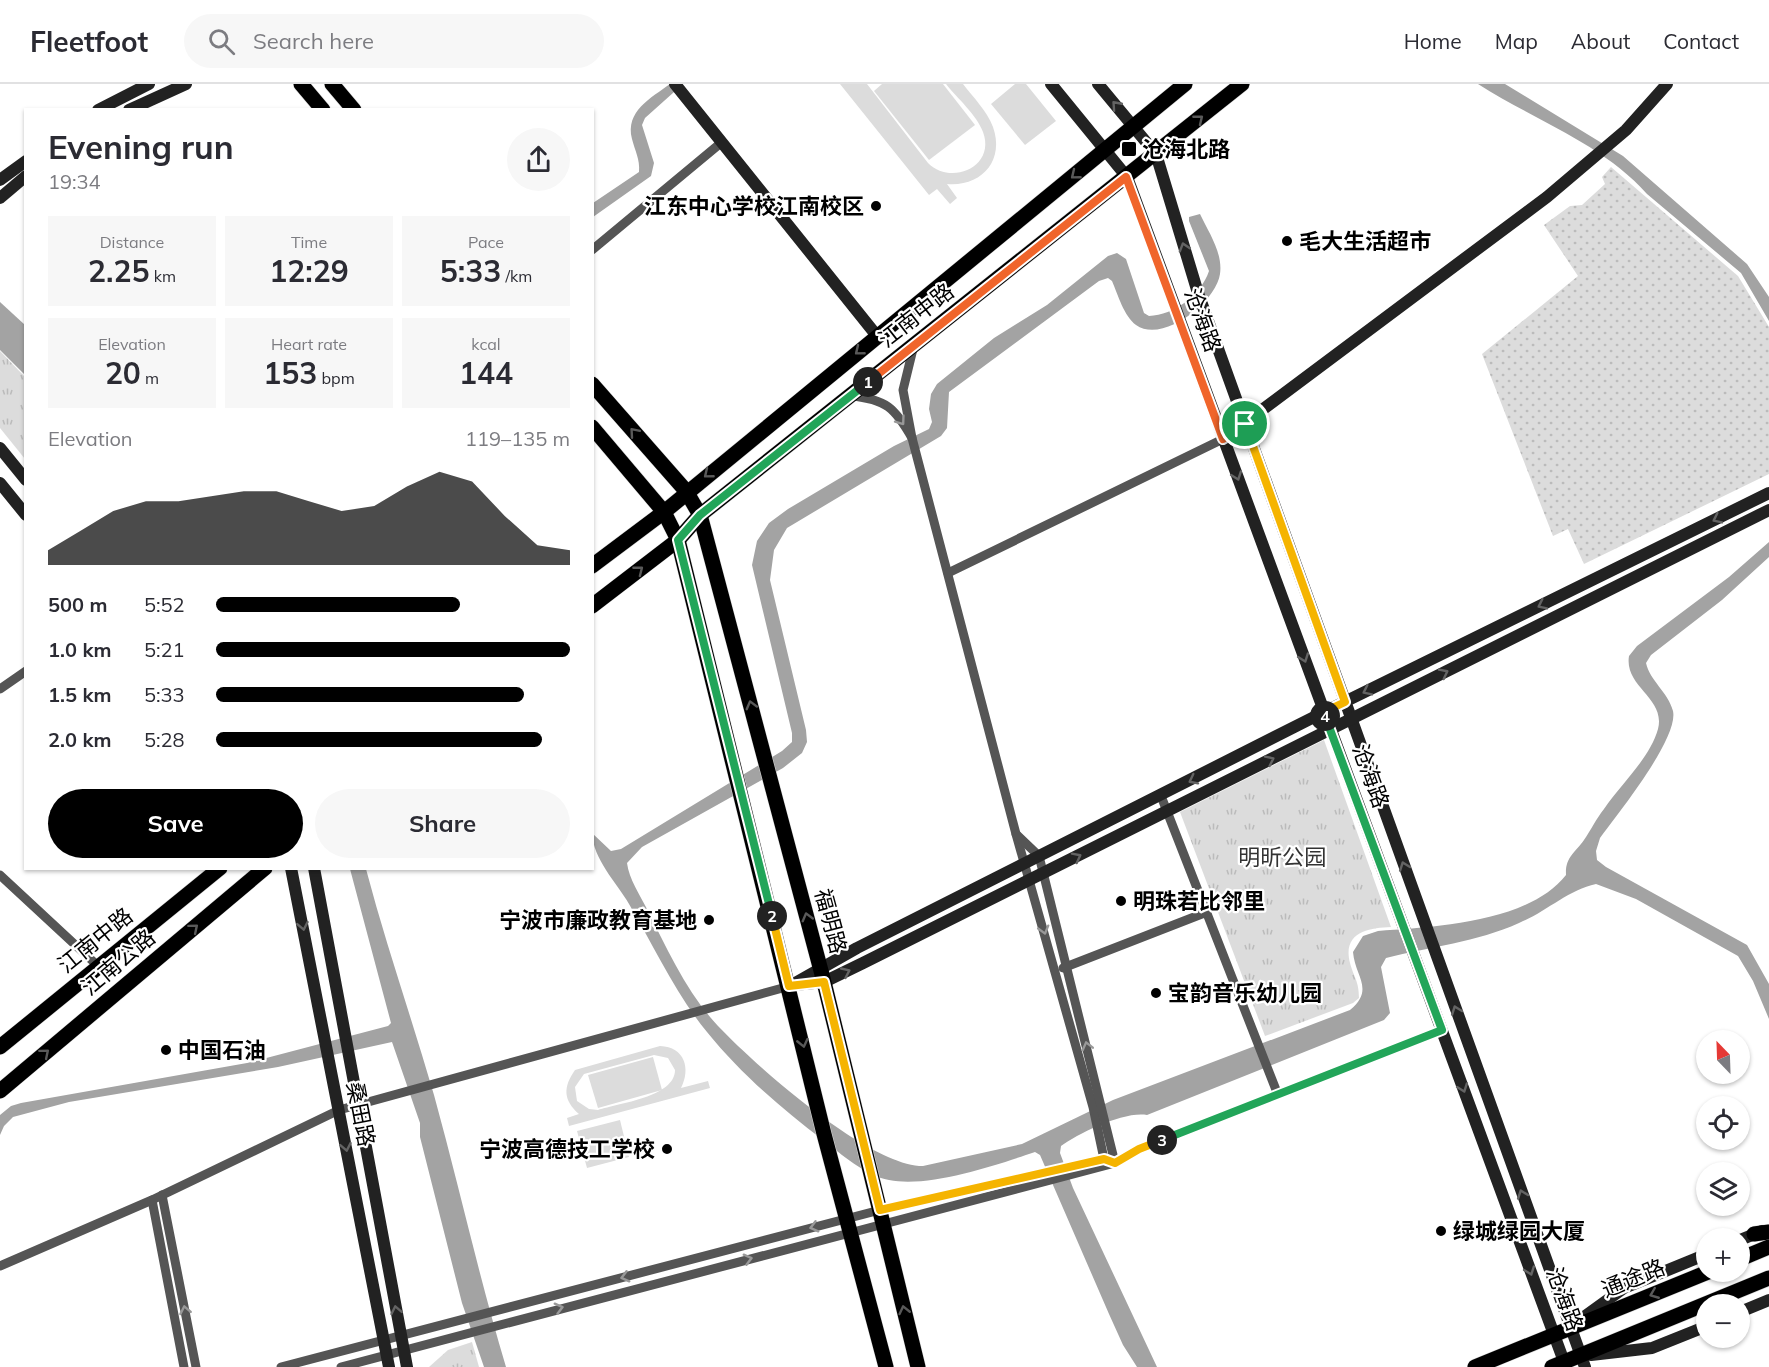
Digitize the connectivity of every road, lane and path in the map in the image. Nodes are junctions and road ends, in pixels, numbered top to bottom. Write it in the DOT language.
graph roads {
  1 [pos="149,84"];
  2 [pos="186,84"];
  3 [pos="301,84"];
  4 [pos="332,84"];
  5 [pos="675,84"];
  6 [pos="1051,84"];
  7 [pos="1098,84"];
  8 [pos="1185,84"];
  9 [pos="1242,84"];
  10 [pos="1667,84"];
  11 [pos="102,108"];
  12 [pos="133,108"];
  13 [pos="321,108"];
  14 [pos="352,108"];
  15 [pos="1135,126"];
  16 [pos="722,142"];
  17 [pos="1104,151"];
  18 [pos="1156,154"];
  19 [pos="24,162"];
  20 [pos="1126,177"];
  21 [pos="24,178"];
  22 [pos="0,180"];
  23 [pos="0,198"];
  24 [pos="594,248"];
  25 [pos="877,336"];
  26 [pos="914,345"];
  27 [pos="594,386"];
  28 [pos="851,396"];
  29 [pos="1245,424"];
  30 [pos="594,429"];
  31 [pos="912,438"];
  32 [pos="1223,439"];
  33 [pos="0,448"];
  34 [pos="24,478"];
  35 [pos="0,483"];
  36 [pos="686,492"];
  37 [pos="1769,493"];
  38 [pos="1769,510"];
  39 [pos="664,512"];
  40 [pos="24,513"];
  41 [pos="700,515"];
  42 [pos="678,540"];
  43 [pos="594,565"];
  44 [pos="948,573"];
  45 [pos="594,604"];
  46 [pos="24,672"];
  47 [pos="0,689"];
  48 [pos="1345,702"];
  49 [pos="1324,712"];
  50 [pos="1352,720"];
  51 [pos="1330,730"];
  52 [pos="1161,796"];
  53 [pos="1167,811"];
  54 [pos="1016,834"];
  55 [pos="1039,856"];
  56 [pos="1026,863"];
  57 [pos="218,870"];
  58 [pos="263,870"];
  59 [pos="291,870"];
  60 [pos="314,870"];
  61 [pos="1044,873"];
  62 [pos="0,875"];
  63 [pos="1030,880"];
  64 [pos="1207,912"];
  65 [pos="98,966"];
  66 [pos="1067,967"];
  67 [pos="1056,972"];
  68 [pos="822,974"];
  69 [pos="789,986"];
  70 [pos="1442,1030"];
  71 [pos="0,1047"];
  72 [pos="0,1091"];
  73 [pos="1278,1095"];
  74 [pos="357,1104"];
  75 [pos="1097,1105"];
  76 [pos="339,1110"];
  77 [pos="1105,1139"];
  78 [pos="1104,1159"];
  79 [pos="1115,1163"];
  80 [pos="1072,1171"];
  81 [pos="162,1195"];
  82 [pos="152,1200"];
  83 [pos="881,1216"];
  84 [pos="848,1226"];
  85 [pos="1769,1247"];
  86 [pos="1750,1255"];
  87 [pos="1696,1259"];
  88 [pos="0,1266"];
  89 [pos="1696,1277"];
  90 [pos="1769,1278"];
  91 [pos="1769,1300"];
  92 [pos="1750,1308"];
  93 [pos="1570,1328"];
  94 [pos="1696,1330"];
  95 [pos="1554,1334"];
  96 [pos="401,1335"];
  97 [pos="384,1340"];
  98 [pos="404,1349"];
  99 [pos="387,1354"];
  100 [pos="1583,1361"];
  101 [pos="1560,1365"];
  102 [pos="184,1367"];
  103 [pos="196,1367"];
  104 [pos="281,1367"];
  105 [pos="341,1367"];
  106 [pos="389,1367"];
  107 [pos="407,1367"];
  108 [pos="886,1367"];
  109 [pos="918,1367"];
  110 [pos="1475,1367"];
  1 -- 11 [label="main road"];
  2 -- 12 [label="main road"];
  3 -- 13 [label="main road"];
  4 -- 14 [label="main road"];
  5 -- 16 [label="main road"];
  6 -- 17 [label="main road, 沧海路"];
  15 -- 7 [label="main road, 沧海路, one-way"];
  8 -- 15 [label="main road, 江南中路"];
  18 -- 9 [label="main road, 江南中路, one-way"];
  10 -- 29 [label="main road"];
  15 -- 17 [label="main road, 江南中路"];
  15 -- 18 [label="main road, 沧海路"];
  16 -- 24 [label="street"];
  16 -- 25 [label="main road"];
  17 -- 20 [label="main road, 沧海路"];
  17 -- 25 [label="main road, 江南中路, one-way"];
  18 -- 20 [label="main road, 江南中路"];
  29 -- 18 [label="main road, 沧海路, one-way"];
  19 -- 22 [label="main road"];
  20 -- 26 [label="main road, 江南中路"];
  20 -- 32 [label="main road, 沧海路"];
  21 -- 23 [label="main road"];
  25 -- 36 [label="main road, 江南中路, one-way"];
  26 -- 28 [label="main road, 江南中路"];
  26 -- 31 [label="street"];
  36 -- 27 [label="main road, 福明路, one-way"];
  28 -- 31 [label="street, one-way"];
  28 -- 41 [label="main road, 江南中路"];
  29 -- 32 [label="main road"];
  29 -- 48 [label="main road, 沧海路"];
  30 -- 39 [label="main road"];
  31 -- 44 [label="street"];
  32 -- 44 [label="street"];
  32 -- 49 [label="main road, 沧海路, one-way"];
  33 -- 34 [label="main road"];
  35 -- 40 [label="main road"];
  36 -- 39 [label="main road, 江南中路"];
  36 -- 41 [label="main road, 福明路"];
  37 -- 48 [label="main road, one-way"];
  50 -- 38 [label="main road, one-way"];
  39 -- 42 [label="main road"];
  39 -- 43 [label="main road, 江南中路"];
  41 -- 42 [label="main road, 江南中路"];
  68 -- 41 [label="main road, 福明路, one-way"];
  45 -- 42 [label="main road, 江南中路, one-way"];
  42 -- 69 [label="main road"];
  44 -- 54 [label="street"];
  46 -- 47 [label="street"];
  48 -- 49 [label="main road"];
  48 -- 50 [label="main road, 沧海路"];
  49 -- 51 [label="main road, 沧海路"];
  49 -- 52 [label="main road, one-way"];
  50 -- 51 [label="main road"];
  93 -- 50 [label="main road, 沧海路, one-way"];
  53 -- 51 [label="main road, one-way"];
  51 -- 70 [label="main road, 沧海路"];
  52 -- 53 [label="street"];
  52 -- 55 [label="main road"];
  61 -- 53 [label="main road, one-way"];
  53 -- 64 [label="street"];
  54 -- 55 [label="street"];
  54 -- 56 [label="street"];
  55 -- 56 [label="main road"];
  55 -- 61 [label="street"];
  56 -- 63 [label="street"];
  56 -- 68 [label="main road"];
  57 -- 65 [label="main road, 江南中路"];
  72 -- 58 [label="main road, 江南公路, one-way"];
  59 -- 76 [label="main road, 桑田路, one-way"];
  60 -- 74 [label="main road, 桑田路"];
  61 -- 63 [label="main road"];
  61 -- 66 [label="street"];
  62 -- 65 [label="street"];
  63 -- 67 [label="street, one-way"];
  68 -- 63 [label="main road, one-way"];
  64 -- 66 [label="street"];
  64 -- 73 [label="street"];
  65 -- 71 [label="main road, 江南中路"];
  66 -- 67 [label="street"];
  75 -- 66 [label="street, one-way"];
  67 -- 75 [label="street"];
  68 -- 69 [label="main road"];
  68 -- 83 [label="main road, 福明路"];
  69 -- 74 [label="street"];
  69 -- 84 [label="main road, one-way"];
  70 -- 73 [label="street"];
  70 -- 95 [label="main road, 沧海路, one-way"];
  73 -- 79 [label="street"];
  74 -- 76 [label="street"];
  96 -- 74 [label="main road, 桑田路, one-way"];
  75 -- 77 [label="street"];
  76 -- 81 [label="street"];
  76 -- 97 [label="main road, 桑田路, one-way"];
  77 -- 78 [label="street"];
  77 -- 79 [label="street"];
  78 -- 79 [label="street"];
  78 -- 80 [label="street"];
  79 -- 80 [label="street"];
  80 -- 83 [label="street"];
  81 -- 82 [label="street"];
  103 -- 81 [label="street, one-way"];
  82 -- 88 [label="street"];
  82 -- 102 [label="street"];
  83 -- 84 [label="street"];
  109 -- 83 [label="main road, 福明路, one-way"];
  84 -- 96 [label="street, one-way"];
  98 -- 84 [label="street, one-way"];
  84 -- 108 [label="main road"];
  85 -- 86 [label="main road"];
  87 -- 93 [label="main road"];
  89 -- 93 [label="main road, 通途路, one-way"];
  90 -- 100 [label="main road"];
  91 -- 92 [label="main road"];
  93 -- 95 [label="main road, 通途路"];
  93 -- 100 [label="main road, 沧海路"];
  94 -- 100 [label="main road"];
  95 -- 101 [label="main road, 沧海路"];
  95 -- 110 [label="main road, 通途路"];
  96 -- 97 [label="street"];
  96 -- 98 [label="main road, 桑田路"];
  97 -- 99 [label="main road, 桑田路"];
  97 -- 104 [label="street"];
  98 -- 99 [label="street"];
  98 -- 107 [label="main road, 桑田路"];
  99 -- 105 [label="street"];
  99 -- 106 [label="main road, 桑田路"];
  100 -- 101 [label="main road"];
}
